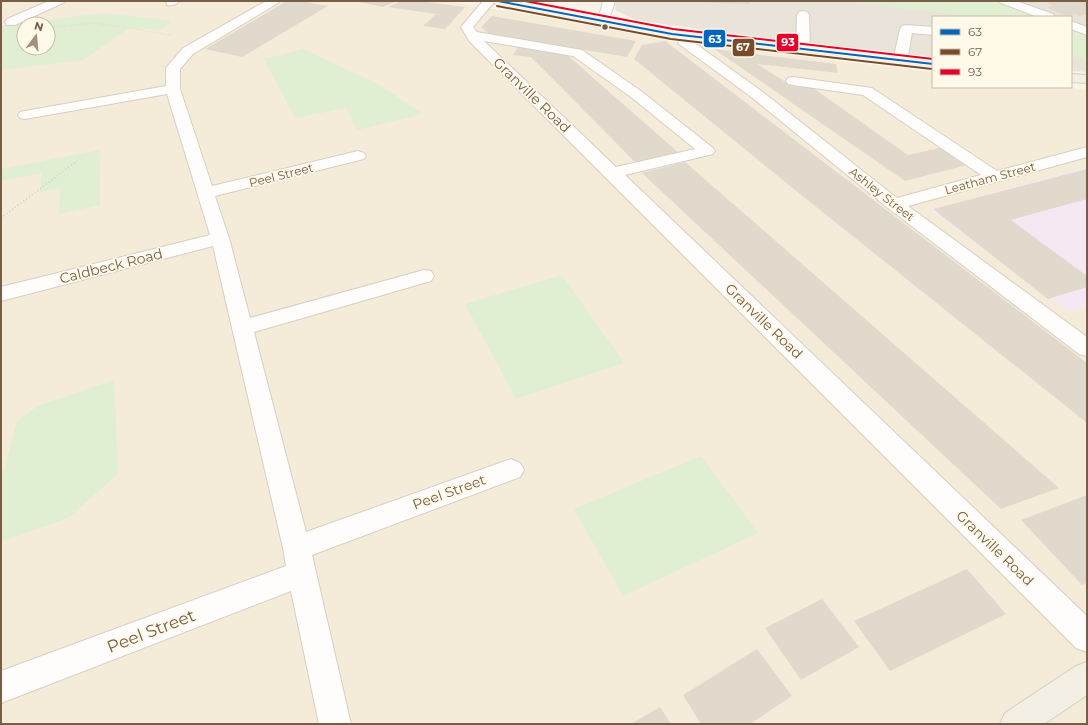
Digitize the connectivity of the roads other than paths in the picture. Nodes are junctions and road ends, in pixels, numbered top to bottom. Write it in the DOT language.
graph roads {
  1 [pos="59,1"];
  2 [pos="274,1"];
  3 [pos="489,1"];
  4 [pos="498,1"];
  5 [pos="609,1"];
  6 [pos="1005,1"];
  7 [pos="803,15"];
  8 [pos="1046,16"];
  9 [pos="601,20"];
  10 [pos="11,22"];
  11 [pos="1072,25"];
  12 [pos="932,31"];
  13 [pos="1087,31"];
  14 [pos="473,35"];
  15 [pos="681,35"];
  16 [pos="803,50"];
  17 [pos="900,61"];
  18 [pos="932,64"];
  19 [pos="1072,78"];
  20 [pos="1087,79"];
  21 [pos="793,81"];
  22 [pos="173,89"];
  23 [pos="25,115"];
  24 [pos="1087,152"];
  25 [pos="358,156"];
  26 [pos="612,173"];
  27 [pos="995,176"];
  28 [pos="205,193"];
  29 [pos="894,204"];
  30 [pos="220,238"];
  31 [pos="424,276"];
  32 [pos="1,294"];
  33 [pos="242,328"];
  34 [pos="1083,340"];
  35 [pos="511,470"];
  36 [pos="299,561"];
  37 [pos="1087,637"];
  38 [pos="1087,677"];
  39 [pos="1,687"];
  40 [pos="335,724"];
  41 [pos="1016,724"];
  1 -- 10 [label="street"];
  2 -- 22 [label="street"];
  3 -- 14 [label="street"];
  4 -- 9 [label="main road"];
  5 -- 9 [label="street"];
  6 -- 8 [label="street"];
  7 -- 16 [label="street"];
  9 -- 15 [label="main road"];
  11 -- 13 [label="street"];
  12 -- 17 [label="street"];
  14 -- 26 [label="street, Granville Road"];
  14 -- 26 [label="street"];
  15 -- 16 [label="main road"];
  15 -- 29 [label="street, Ashley Street"];
  16 -- 17 [label="main road"];
  17 -- 18 [label="main road"];
  19 -- 20 [label="main road"];
  21 -- 27 [label="street"];
  22 -- 23 [label="street"];
  22 -- 28 [label="street"];
  24 -- 27 [label="street, Leatham Street"];
  25 -- 28 [label="street, Peel Street"];
  26 -- 37 [label="street, Granville Road"];
  27 -- 29 [label="street, Leatham Street"];
  28 -- 30 [label="street"];
  29 -- 34 [label="street, Ashley Street"];
  30 -- 32 [label="street, Caldbeck Road"];
  30 -- 33 [label="street"];
  31 -- 33 [label="street"];
  33 -- 36 [label="street"];
  35 -- 36 [label="street, Peel Street"];
  36 -- 39 [label="street, Peel Street"];
  36 -- 40 [label="street"];
  38 -- 41 [label="main road"];
}
